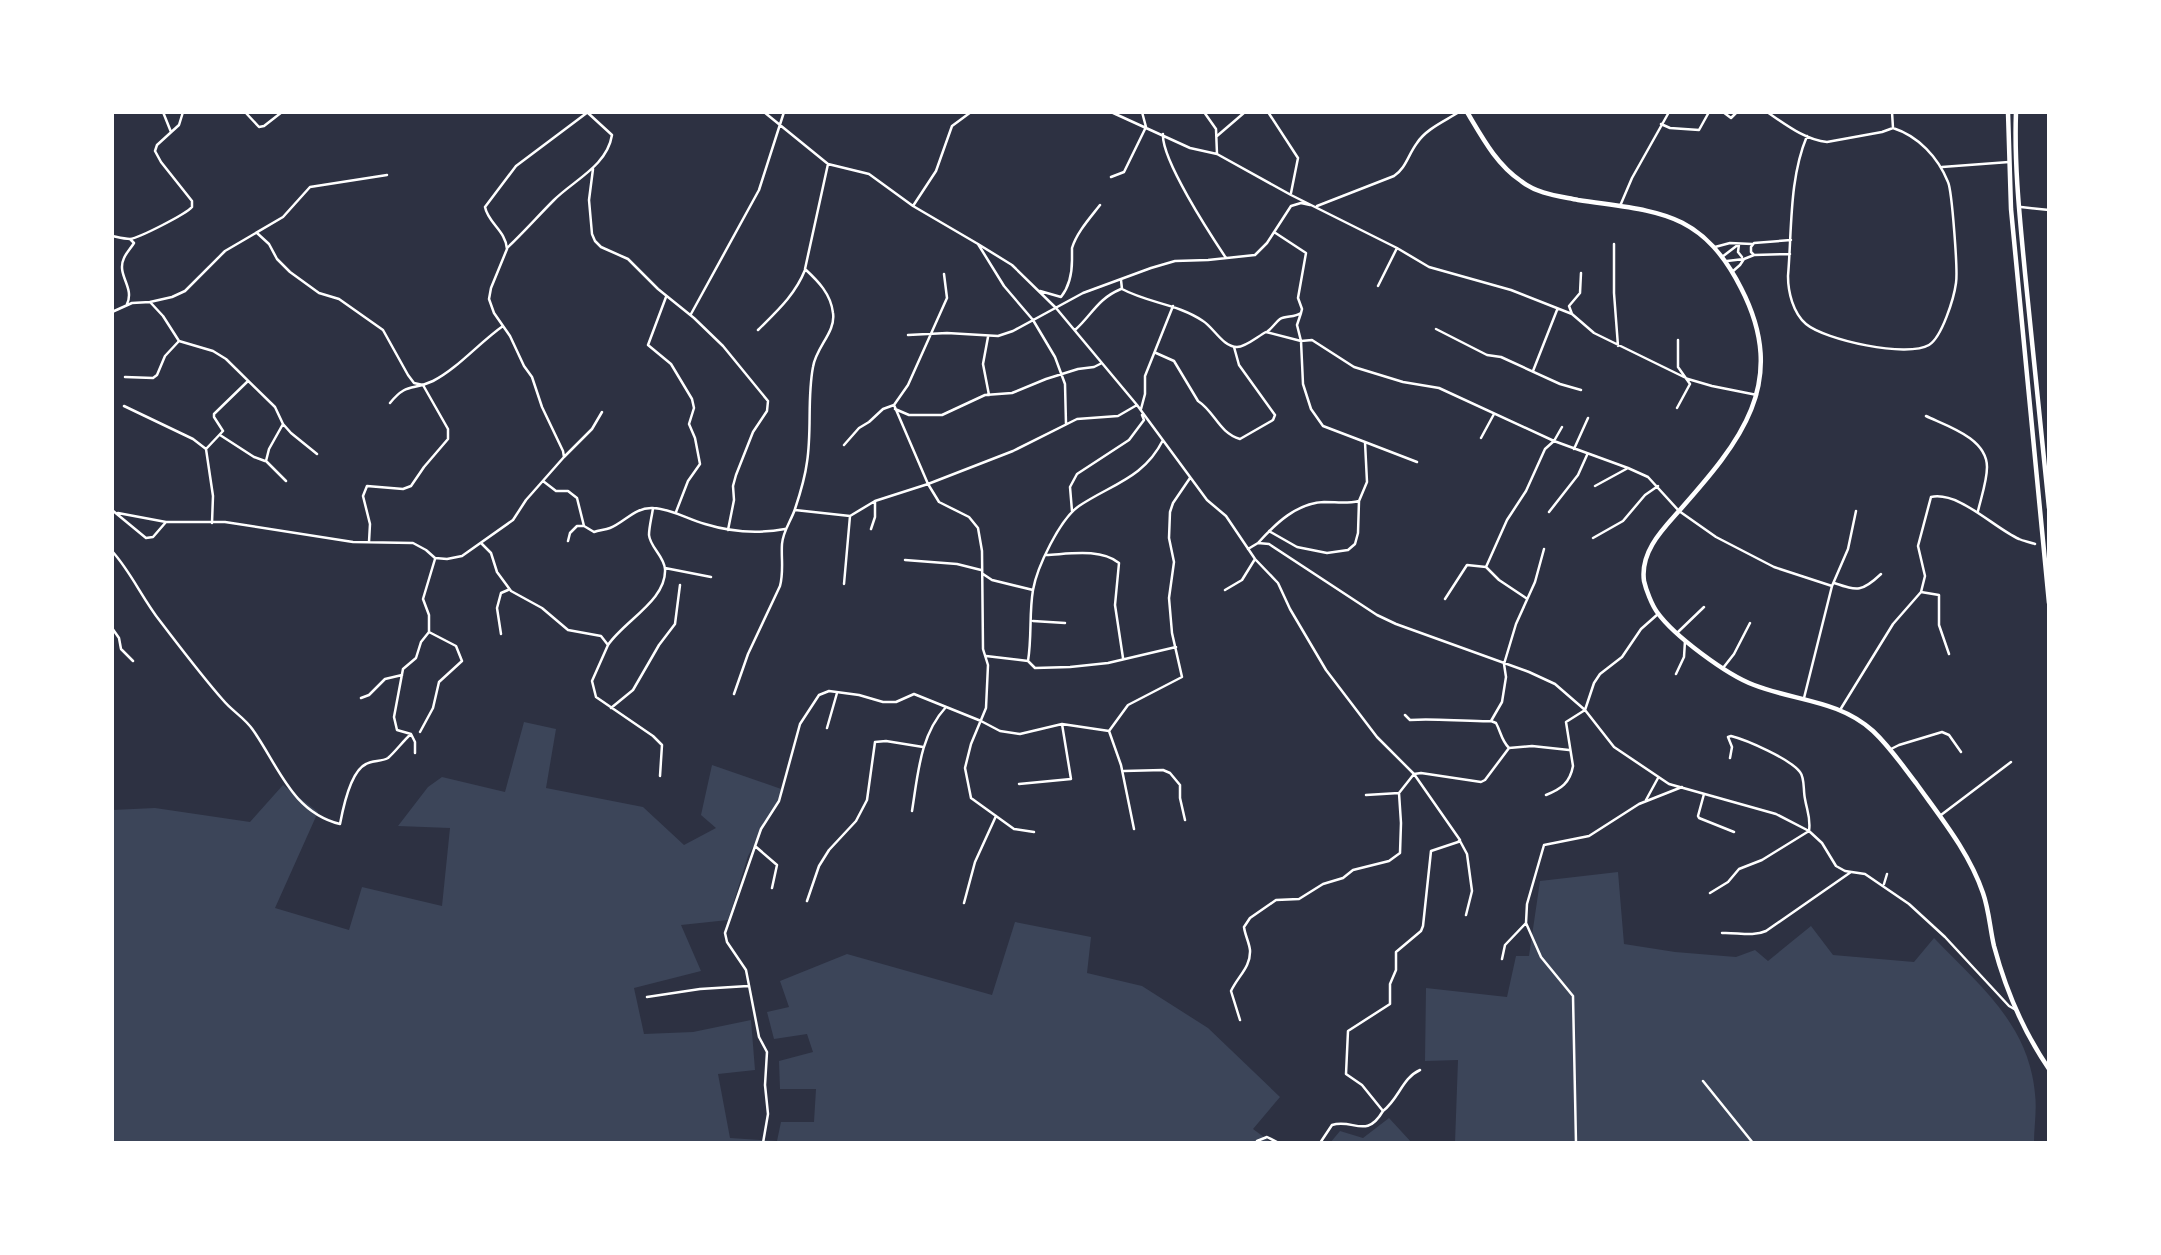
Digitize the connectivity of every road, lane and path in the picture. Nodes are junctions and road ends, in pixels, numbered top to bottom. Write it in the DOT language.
graph roads {
  1 [pos="163,112"];
  2 [pos="183,112"];
  3 [pos="245,112"];
  4 [pos="282,112"];
  5 [pos="588,112"];
  6 [pos="764,112"];
  7 [pos="784,112"];
  8 [pos="971,112"];
  9 [pos="1111,112"];
  10 [pos="1142,112"];
  11 [pos="1204,112"];
  12 [pos="1245,112"];
  13 [pos="1268,112"];
  14 [pos="1459,112"];
  15 [pos="1467,112"];
  16 [pos="1669,112"];
  17 [pos="1709,112"];
  18 [pos="1723,112"];
  19 [pos="1737,112"];
  20 [pos="1767,112"];
  21 [pos="1892,112"];
  22 [pos="2008,112"];
  23 [pos="2016,112"];
  24 [pos="779,124"];
  25 [pos="1661,124"];
  26 [pos="1146,127"];
  27 [pos="1893,128"];
  28 [pos="171,132"];
  29 [pos="1163,134"];
  30 [pos="1217,136"];
  31 [pos="1807,136"];
  32 [pos="1217,154"];
  33 [pos="2009,162"];
  34 [pos="828,164"];
  35 [pos="1941,167"];
  36 [pos="593,169"];
  37 [pos="387,175"];
  38 [pos="1111,177"];
  39 [pos="1291,195"];
  40 [pos="1100,205"];
  41 [pos="913,206"];
  42 [pos="1315,206"];
  43 [pos="1620,206"];
  44 [pos="2020,207"];
  45 [pos="2049,210"];
  46 [pos="1274,232"];
  47 [pos="257,233"];
  48 [pos="112,236"];
  49 [pos="130,239"];
  50 [pos="1791,240"];
  51 [pos="2014,240"];
  52 [pos="2022,240"];
  53 [pos="978,244"];
  54 [pos="1614,244"];
  55 [pos="1739,244"];
  56 [pos="1752,244"];
  57 [pos="1715,247"];
  58 [pos="1397,248"];
  59 [pos="507,249"];
  60 [pos="1790,254"];
  61 [pos="1754,255"];
  62 [pos="1226,258"];
  63 [pos="1724,259"];
  64 [pos="1744,259"];
  65 [pos="805,269"];
  66 [pos="1732,272"];
  67 [pos="1581,273"];
  68 [pos="944,274"];
  69 [pos="1121,280"];
  70 [pos="1378,286"];
  71 [pos="1036,289"];
  72 [pos="1122,289"];
  73 [pos="666,296"];
  74 [pos="150,302"];
  75 [pos="127,306"];
  76 [pos="1173,306"];
  77 [pos="1056,308"];
  78 [pos="1557,310"];
  79 [pos="112,312"];
  80 [pos="1301,313"];
  81 [pos="1572,314"];
  82 [pos="690,315"];
  83 [pos="1033,320"];
  84 [pos="503,326"];
  85 [pos="1436,329"];
  86 [pos="758,330"];
  87 [pos="1074,330"];
  88 [pos="1266,332"];
  89 [pos="931,333"];
  90 [pos="908,335"];
  91 [pos="988,337"];
  92 [pos="1678,340"];
  93 [pos="179,341"];
  94 [pos="1301,341"];
  95 [pos="1618,346"];
  96 [pos="1234,347"];
  97 [pos="1156,353"];
  98 [pos="1102,363"];
  99 [pos="1533,371"];
  100 [pos="1061,374"];
  101 [pos="125,377"];
  102 [pos="1688,379"];
  103 [pos="248,381"];
  104 [pos="423,385"];
  105 [pos="1581,390"];
  106 [pos="989,395"];
  107 [pos="1756,395"];
  108 [pos="390,403"];
  109 [pos="1137,405"];
  110 [pos="124,406"];
  111 [pos="894,407"];
  112 [pos="1677,408"];
  113 [pos="1140,411"];
  114 [pos="602,412"];
  115 [pos="1494,414"];
  116 [pos="1926,416"];
  117 [pos="1588,418"];
  118 [pos="283,424"];
  119 [pos="1066,424"];
  120 [pos="1562,427"];
  121 [pos="220,435"];
  122 [pos="1481,438"];
  123 [pos="1163,440"];
  124 [pos="1554,441"];
  125 [pos="1365,442"];
  126 [pos="845,444"];
  127 [pos="2049,446"];
  128 [pos="2041,448"];
  129 [pos="206,449"];
  130 [pos="1574,449"];
  131 [pos="317,454"];
  132 [pos="1587,454"];
  133 [pos="564,457"];
  134 [pos="266,461"];
  135 [pos="1417,462"];
  136 [pos="1628,468"];
  137 [pos="1190,478"];
  138 [pos="286,481"];
  139 [pos="544,481"];
  140 [pos="928,484"];
  141 [pos="1595,486"];
  142 [pos="1658,486"];
  143 [pos="875,501"];
  144 [pos="1359,501"];
  145 [pos="653,508"];
  146 [pos="2049,508"];
  147 [pos="112,510"];
  148 [pos="795,510"];
  149 [pos="1679,511"];
  150 [pos="1856,511"];
  151 [pos="1978,511"];
  152 [pos="676,512"];
  153 [pos="1072,512"];
  154 [pos="1549,512"];
  155 [pos="118,513"];
  156 [pos="850,516"];
  157 [pos="166,522"];
  158 [pos="212,523"];
  159 [pos="584,526"];
  160 [pos="785,529"];
  161 [pos="871,529"];
  162 [pos="728,530"];
  163 [pos="1269,531"];
  164 [pos="1593,538"];
  165 [pos="568,541"];
  166 [pos="369,542"];
  167 [pos="481,543"];
  168 [pos="1258,543"];
  169 [pos="2035,544"];
  170 [pos="1544,549"];
  171 [pos="1248,550"];
  172 [pos="112,551"];
  173 [pos="1046,555"];
  174 [pos="435,558"];
  175 [pos="1255,559"];
  176 [pos="905,560"];
  177 [pos="1486,567"];
  178 [pos="665,568"];
  179 [pos="981,571"];
  180 [pos="1881,574"];
  181 [pos="711,578"];
  182 [pos="844,584"];
  183 [pos="1833,584"];
  184 [pos="680,585"];
  185 [pos="509,589"];
  186 [pos="1033,590"];
  187 [pos="1225,590"];
  188 [pos="1921,592"];
  189 [pos="1526,598"];
  190 [pos="1445,599"];
  191 [pos="2049,603"];
  192 [pos="1704,607"];
  193 [pos="1658,614"];
  194 [pos="1032,620"];
  195 [pos="1065,623"];
  196 [pos="1750,623"];
  197 [pos="112,628"];
  198 [pos="429,632"];
  199 [pos="1678,632"];
  200 [pos="501,634"];
  201 [pos="1685,640"];
  202 [pos="608,645"];
  203 [pos="1176,647"];
  204 [pos="1949,654"];
  205 [pos="985,656"];
  206 [pos="1123,658"];
  207 [pos="133,661"];
  208 [pos="1028,661"];
  209 [pos="1504,664"];
  210 [pos="1723,668"];
  211 [pos="1676,674"];
  212 [pos="402,675"];
  213 [pos="837,693"];
  214 [pos="734,694"];
  215 [pos="361,698"];
  216 [pos="1804,698"];
  217 [pos="946,707"];
  218 [pos="611,708"];
  219 [pos="1585,710"];
  220 [pos="1840,710"];
  221 [pos="1405,715"];
  222 [pos="981,721"];
  223 [pos="1490,721"];
  224 [pos="1062,724"];
  225 [pos="827,728"];
  226 [pos="1109,731"];
  227 [pos="420,732"];
  228 [pos="411,734"];
  229 [pos="923,747"];
  230 [pos="1508,748"];
  231 [pos="1891,749"];
  232 [pos="1569,750"];
  233 [pos="1961,752"];
  234 [pos="415,753"];
  235 [pos="1730,758"];
  236 [pos="2011,762"];
  237 [pos="1122,771"];
  238 [pos="1414,774"];
  239 [pos="660,776"];
  240 [pos="1658,778"];
  241 [pos="1019,784"];
  242 [pos="1682,787"];
  243 [pos="1399,793"];
  244 [pos="1704,793"];
  245 [pos="1366,795"];
  246 [pos="1546,795"];
  247 [pos="1646,801"];
  248 [pos="912,811"];
  249 [pos="996,816"];
  250 [pos="1940,816"];
  251 [pos="1185,820"];
  252 [pos="1134,829"];
  253 [pos="1809,831"];
  254 [pos="1034,832"];
  255 [pos="1734,832"];
  256 [pos="1460,839"];
  257 [pos="755,846"];
  258 [pos="1851,872"];
  259 [pos="1887,874"];
  260 [pos="1883,885"];
  261 [pos="772,888"];
  262 [pos="1710,893"];
  263 [pos="807,901"];
  264 [pos="964,903"];
  265 [pos="1466,915"];
  266 [pos="1526,923"];
  267 [pos="1722,933"];
  268 [pos="1502,959"];
  269 [pos="748,986"];
  270 [pos="648,997"];
  271 [pos="2016,1010"];
  272 [pos="1240,1020"];
  273 [pos="2049,1069"];
  274 [pos="1420,1070"];
  275 [pos="1703,1081"];
  276 [pos="1383,1111"];
  277 [pos="1257,1141"];
  278 [pos="763,1143"];
  279 [pos="1279,1143"];
  280 [pos="1320,1143"];
  281 [pos="1576,1143"];
  282 [pos="1753,1143"];
  1 -- 28 [label="street"];
  2 -- 28 [label="street"];
  3 -- 4 [label="street"];
  5 -- 36 [label="street"];
  5 -- 59 [label="street"];
  6 -- 24 [label="street"];
  7 -- 24 [label="street"];
  8 -- 41 [label="street"];
  9 -- 26 [label="street"];
  10 -- 26 [label="street"];
  11 -- 30 [label="street"];
  12 -- 30 [label="street"];
  13 -- 39 [label="street"];
  14 -- 42 [label="street"];
  15 -- 43 [label="main road"];
  16 -- 25 [label="street"];
  17 -- 25 [label="street"];
  18 -- 19 [label="street"];
  20 -- 31 [label="street"];
  21 -- 27 [label="street"];
  22 -- 33 [label="main road"];
  23 -- 44 [label="main road"];
  24 -- 34 [label="street"];
  24 -- 82 [label="street"];
  25 -- 43 [label="street"];
  26 -- 29 [label="street"];
  26 -- 38 [label="street"];
  27 -- 31 [label="street"];
  27 -- 35 [label="street"];
  28 -- 49 [label="street"];
  29 -- 32 [label="street"];
  29 -- 62 [label="street"];
  30 -- 32 [label="street"];
  31 -- 50 [label="street"];
  32 -- 39 [label="street"];
  33 -- 35 [label="street"];
  33 -- 51 [label="main road"];
  34 -- 41 [label="street"];
  34 -- 65 [label="street"];
  35 -- 60 [label="street"];
  36 -- 59 [label="street"];
  36 -- 73 [label="street"];
  37 -- 47 [label="street"];
  39 -- 42 [label="street"];
  40 -- 71 [label="street"];
  41 -- 53 [label="street"];
  42 -- 46 [label="street"];
  42 -- 58 [label="street"];
  43 -- 57 [label="main road"];
  44 -- 45 [label="street"];
  44 -- 52 [label="main road"];
  46 -- 62 [label="street"];
  46 -- 80 [label="street"];
  47 -- 74 [label="street"];
  47 -- 104 [label="street"];
  48 -- 49 [label="street"];
  49 -- 75 [label="street"];
  50 -- 56 [label="street"];
  50 -- 60 [label="street"];
  51 -- 52 [label="main road"];
  51 -- 191 [label="main road"];
  52 -- 128 [label="main road"];
  53 -- 71 [label="street"];
  53 -- 83 [label="street"];
  54 -- 95 [label="street"];
  55 -- 56 [label="street"];
  55 -- 57 [label="street"];
  55 -- 63 [label="street"];
  55 -- 64 [label="street"];
  56 -- 61 [label="street"];
  57 -- 63 [label="main road"];
  58 -- 70 [label="street"];
  58 -- 78 [label="street"];
  59 -- 84 [label="street"];
  60 -- 61 [label="street"];
  61 -- 64 [label="street"];
  62 -- 69 [label="street"];
  63 -- 64 [label="street"];
  63 -- 66 [label="main road"];
  64 -- 66 [label="street"];
  65 -- 86 [label="street"];
  65 -- 148 [label="street"];
  66 -- 107 [label="main road"];
  67 -- 81 [label="street"];
  68 -- 89 [label="street"];
  69 -- 72 [label="street"];
  69 -- 77 [label="street"];
  71 -- 77 [label="street"];
  72 -- 76 [label="street"];
  72 -- 87 [label="street"];
  73 -- 82 [label="street"];
  73 -- 152 [label="street"];
  74 -- 75 [label="street"];
  74 -- 93 [label="street"];
  75 -- 79 [label="street"];
  76 -- 96 [label="street"];
  76 -- 97 [label="street"];
  77 -- 83 [label="street"];
  77 -- 87 [label="street"];
  78 -- 81 [label="street"];
  78 -- 99 [label="street"];
  80 -- 88 [label="street"];
  80 -- 94 [label="street"];
  81 -- 95 [label="street"];
  82 -- 162 [label="street"];
  83 -- 91 [label="street"];
  83 -- 100 [label="street"];
  84 -- 104 [label="street"];
  84 -- 133 [label="street"];
  85 -- 99 [label="street"];
  87 -- 98 [label="street"];
  88 -- 94 [label="street"];
  88 -- 96 [label="street"];
  89 -- 90 [label="street"];
  89 -- 91 [label="street"];
  89 -- 111 [label="street"];
  91 -- 106 [label="street"];
  92 -- 102 [label="street"];
  93 -- 101 [label="street"];
  93 -- 103 [label="street"];
  94 -- 115 [label="street"];
  94 -- 125 [label="street"];
  95 -- 102 [label="street"];
  96 -- 97 [label="street"];
  97 -- 113 [label="street"];
  98 -- 100 [label="street"];
  98 -- 109 [label="street"];
  99 -- 105 [label="street"];
  100 -- 106 [label="street"];
  100 -- 119 [label="street"];
  102 -- 107 [label="street"];
  102 -- 112 [label="street"];
  103 -- 118 [label="street"];
  103 -- 121 [label="street"];
  104 -- 108 [label="street"];
  104 -- 166 [label="street"];
  106 -- 111 [label="street"];
  107 -- 149 [label="main road"];
  109 -- 113 [label="street"];
  109 -- 119 [label="street"];
  110 -- 129 [label="street"];
  111 -- 126 [label="street"];
  111 -- 140 [label="street"];
  113 -- 123 [label="street"];
  113 -- 153 [label="street"];
  114 -- 133 [label="street"];
  115 -- 122 [label="street"];
  115 -- 124 [label="street"];
  116 -- 151 [label="street"];
  117 -- 130 [label="street"];
  118 -- 131 [label="street"];
  118 -- 134 [label="street"];
  119 -- 140 [label="street"];
  120 -- 124 [label="street"];
  121 -- 129 [label="street"];
  121 -- 134 [label="street"];
  123 -- 137 [label="street"];
  123 -- 153 [label="street"];
  124 -- 130 [label="street"];
  124 -- 177 [label="street"];
  125 -- 135 [label="street"];
  125 -- 144 [label="street"];
  127 -- 128 [label="street"];
  128 -- 146 [label="main road"];
  129 -- 158 [label="street"];
  130 -- 132 [label="street"];
  132 -- 136 [label="street"];
  132 -- 154 [label="street"];
  133 -- 139 [label="street"];
  134 -- 138 [label="street"];
  136 -- 141 [label="street"];
  136 -- 142 [label="street"];
  137 -- 171 [label="street"];
  137 -- 203 [label="street"];
  139 -- 159 [label="street"];
  139 -- 167 [label="street"];
  140 -- 143 [label="street"];
  140 -- 179 [label="street"];
  142 -- 149 [label="street"];
  142 -- 164 [label="street"];
  143 -- 156 [label="street"];
  143 -- 161 [label="street"];
  144 -- 163 [label="street"];
  144 -- 163 [label="street"];
  145 -- 152 [label="street"];
  145 -- 159 [label="street"];
  145 -- 178 [label="street"];
  147 -- 155 [label="street"];
  148 -- 156 [label="street"];
  148 -- 160 [label="street"];
  149 -- 183 [label="street"];
  149 -- 193 [label="main road"];
  150 -- 183 [label="street"];
  151 -- 169 [label="street"];
  151 -- 188 [label="street"];
  152 -- 162 [label="street"];
  153 -- 173 [label="street"];
  155 -- 157 [label="street"];
  155 -- 157 [label="street"];
  156 -- 182 [label="street"];
  157 -- 158 [label="street"];
  158 -- 166 [label="street"];
  159 -- 165 [label="street"];
  160 -- 162 [label="street"];
  160 -- 214 [label="street"];
  163 -- 168 [label="street"];
  166 -- 174 [label="street"];
  167 -- 174 [label="street"];
  167 -- 185 [label="street"];
  168 -- 171 [label="street"];
  168 -- 209 [label="street"];
  170 -- 189 [label="street"];
  171 -- 175 [label="street"];
  172 -- 228 [label="street"];
  173 -- 186 [label="street"];
  173 -- 206 [label="street"];
  174 -- 198 [label="street"];
  175 -- 187 [label="street"];
  175 -- 238 [label="street"];
  176 -- 179 [label="street"];
  177 -- 189 [label="street"];
  177 -- 190 [label="street"];
  178 -- 181 [label="street"];
  178 -- 202 [label="street"];
  179 -- 186 [label="street"];
  179 -- 205 [label="street"];
  180 -- 183 [label="street"];
  183 -- 216 [label="street"];
  184 -- 218 [label="street"];
  185 -- 200 [label="street"];
  185 -- 202 [label="street"];
  186 -- 194 [label="street"];
  188 -- 204 [label="street"];
  188 -- 220 [label="street"];
  189 -- 209 [label="street"];
  192 -- 199 [label="street"];
  193 -- 199 [label="main road"];
  193 -- 219 [label="street"];
  194 -- 195 [label="street"];
  194 -- 208 [label="street"];
  196 -- 210 [label="street"];
  197 -- 207 [label="street"];
  198 -- 212 [label="street"];
  198 -- 227 [label="street"];
  199 -- 201 [label="main road"];
  201 -- 210 [label="main road"];
  201 -- 211 [label="street"];
  202 -- 218 [label="street"];
  203 -- 206 [label="street"];
  203 -- 226 [label="street"];
  205 -- 208 [label="street"];
  205 -- 222 [label="street"];
  206 -- 208 [label="street"];
  209 -- 219 [label="street"];
  209 -- 223 [label="street"];
  210 -- 216 [label="main road"];
  212 -- 215 [label="street"];
  212 -- 228 [label="street"];
  213 -- 217 [label="street"];
  213 -- 225 [label="street"];
  213 -- 257 [label="street"];
  216 -- 220 [label="main road"];
  217 -- 222 [label="street"];
  217 -- 229 [label="street"];
  218 -- 239 [label="street"];
  219 -- 232 [label="street"];
  219 -- 240 [label="street"];
  220 -- 231 [label="main road"];
  221 -- 223 [label="street"];
  222 -- 224 [label="street"];
  222 -- 249 [label="street"];
  223 -- 230 [label="street"];
  224 -- 226 [label="street"];
  224 -- 241 [label="street"];
  226 -- 237 [label="street"];
  228 -- 234 [label="street"];
  229 -- 248 [label="street"];
  229 -- 263 [label="street"];
  230 -- 232 [label="street"];
  230 -- 238 [label="street"];
  231 -- 233 [label="street"];
  231 -- 250 [label="main road"];
  232 -- 246 [label="street"];
  235 -- 253 [label="street"];
  236 -- 250 [label="street"];
  237 -- 251 [label="street"];
  237 -- 252 [label="street"];
  238 -- 243 [label="street"];
  238 -- 256 [label="street"];
  240 -- 242 [label="street"];
  240 -- 247 [label="street"];
  242 -- 244 [label="street"];
  242 -- 247 [label="street"];
  243 -- 245 [label="street"];
  243 -- 272 [label="street"];
  244 -- 253 [label="street"];
  244 -- 255 [label="street"];
  247 -- 266 [label="street"];
  249 -- 254 [label="street"];
  249 -- 264 [label="street"];
  250 -- 271 [label="main road"];
  253 -- 258 [label="street"];
  253 -- 262 [label="street"];
  256 -- 265 [label="street"];
  256 -- 276 [label="street"];
  257 -- 261 [label="street"];
  257 -- 269 [label="street"];
  258 -- 260 [label="street"];
  258 -- 267 [label="street"];
  259 -- 260 [label="street"];
  260 -- 271 [label="street"];
  266 -- 268 [label="street"];
  266 -- 281 [label="street"];
  269 -- 270 [label="street"];
  269 -- 278 [label="street"];
  271 -- 273 [label="main road"];
  274 -- 276 [label="street"];
  275 -- 282 [label="street"];
  276 -- 280 [label="street"];
  277 -- 279 [label="street"];
}
